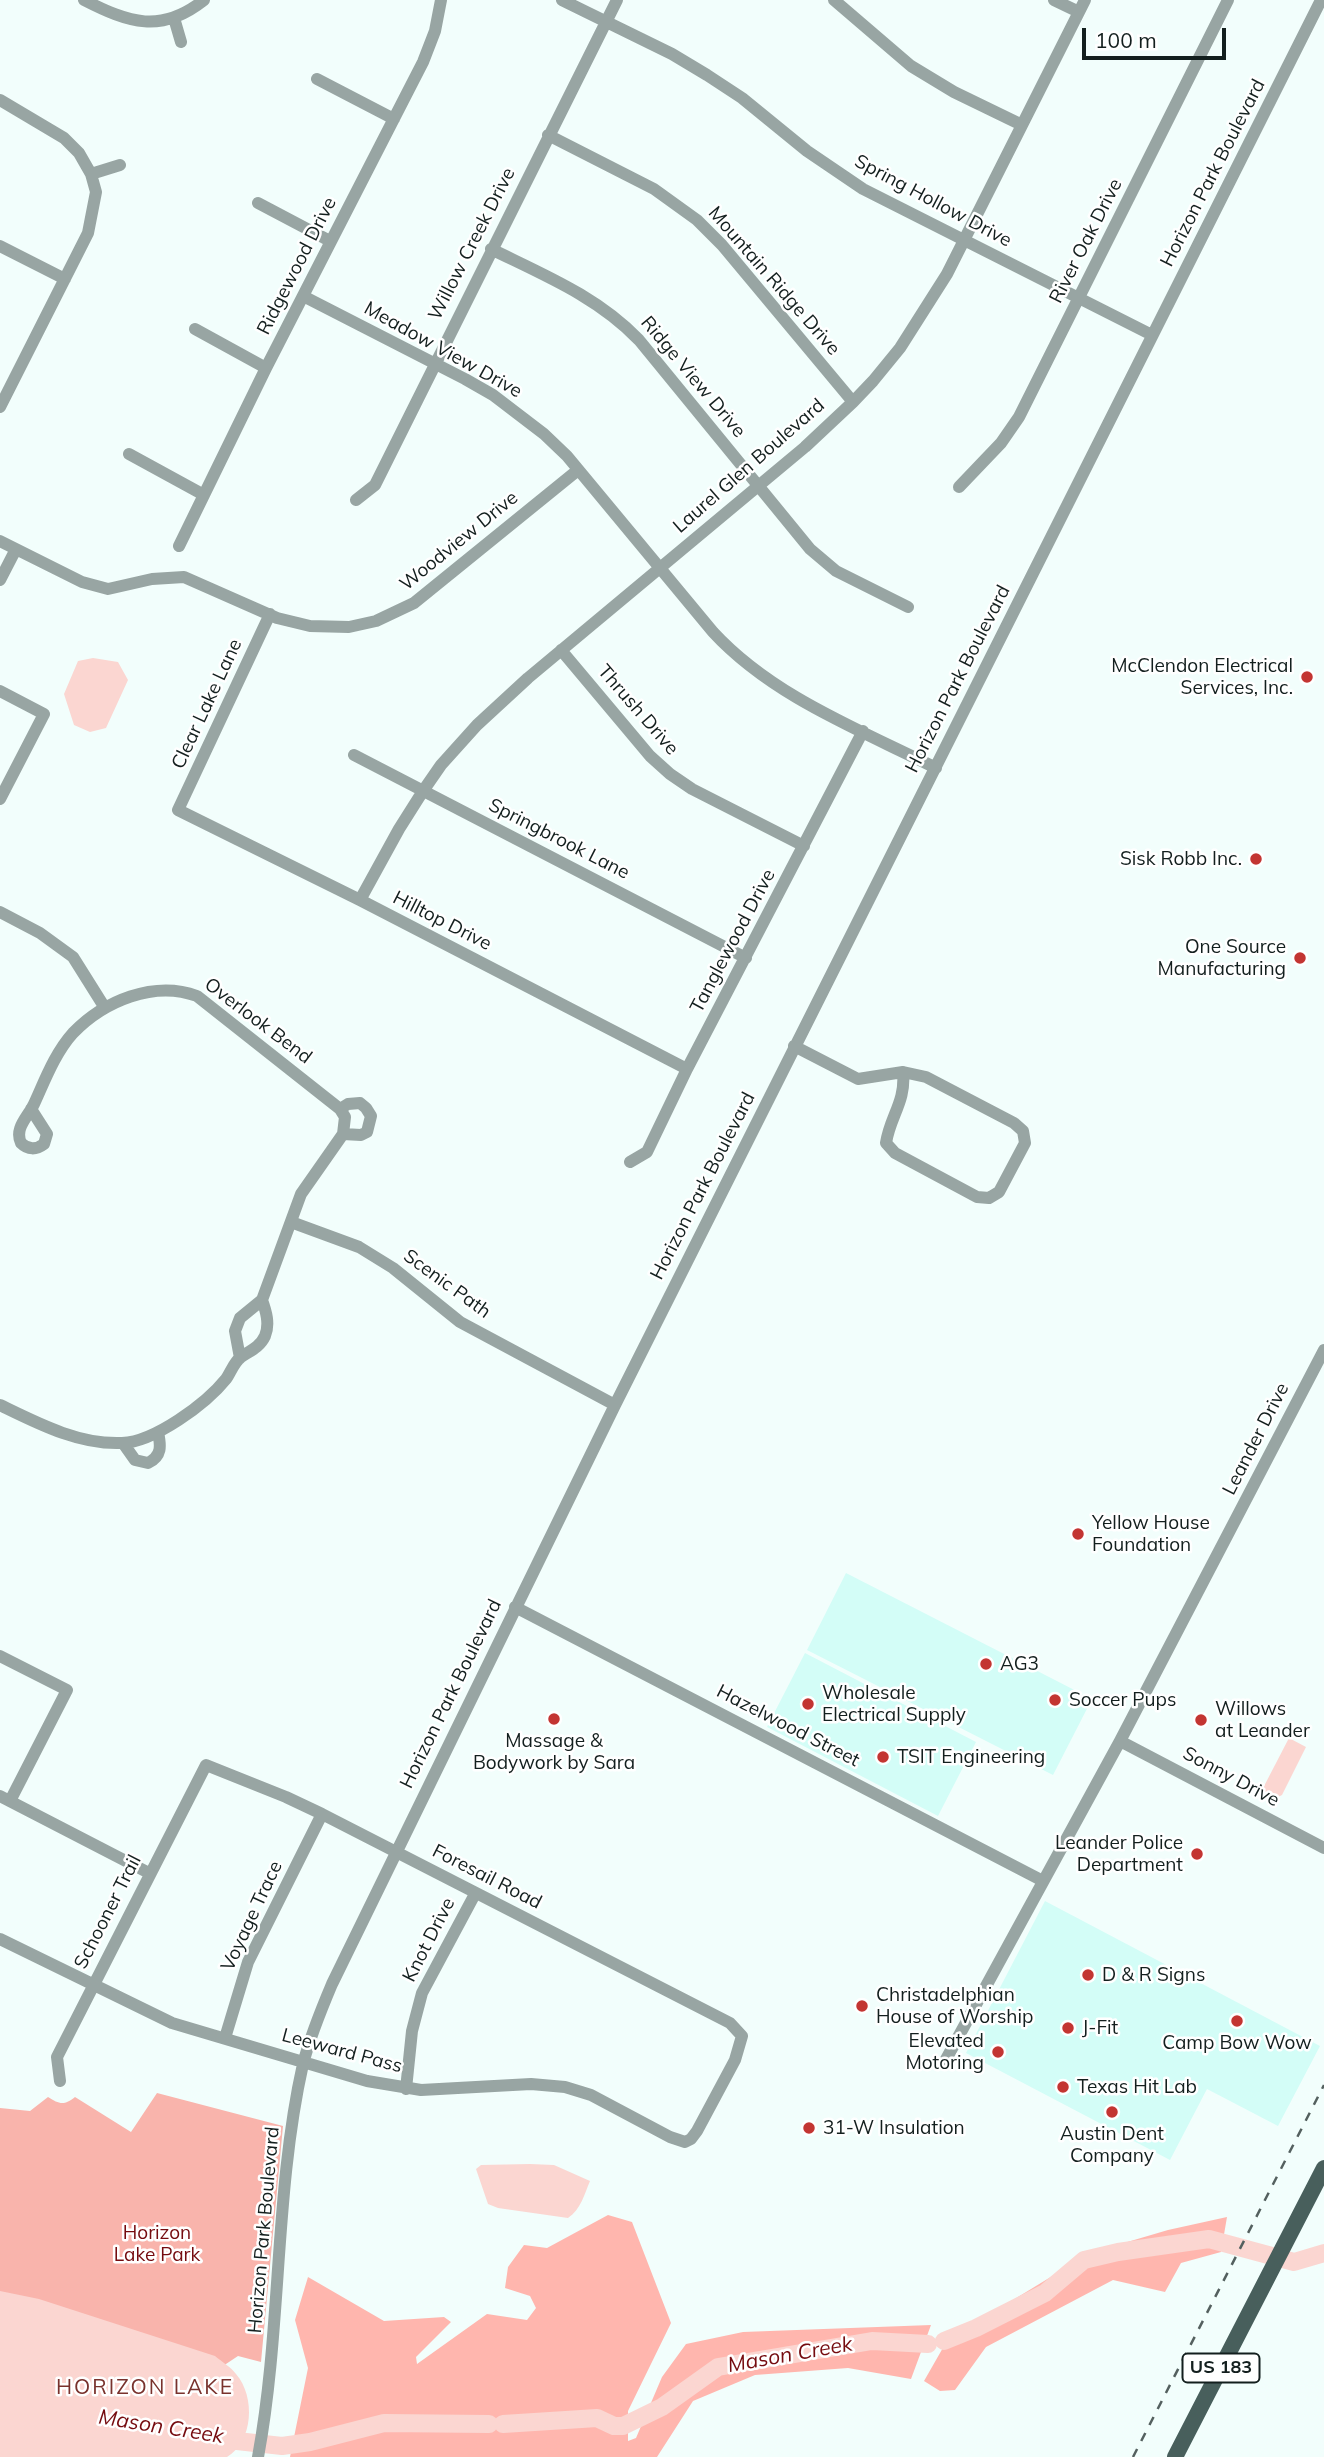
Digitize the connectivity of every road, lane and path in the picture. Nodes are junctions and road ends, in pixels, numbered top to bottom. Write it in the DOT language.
graph roads {
  1 [pos="84,0"];
  2 [pos="204,0"];
  3 [pos="441,0"];
  4 [pos="562,0"];
  5 [pos="617,0"];
  6 [pos="834,0"];
  7 [pos="1054,0"];
  8 [pos="1228,0"];
  9 [pos="1321,0"];
  10 [pos="1082,6"];
  11 [pos="174,18"];
  12 [pos="606,21"];
  13 [pos="181,42"];
  14 [pos="317,79"];
  15 [pos="0,100"];
  16 [pos="394,119"];
  17 [pos="1022,125"];
  18 [pos="548,135"];
  19 [pos="120,165"];
  20 [pos="91,174"];
  21 [pos="258,203"];
  22 [pos="965,240"];
  23 [pos="330,241"];
  24 [pos="0,246"];
  25 [pos="491,249"];
  26 [pos="65,279"];
  27 [pos="303,296"];
  28 [pos="1078,298"];
  29 [pos="195,329"];
  30 [pos="1152,335"];
  31 [pos="434,363"];
  32 [pos="266,368"];
  33 [pos="3,392"];
  34 [pos="853,402"];
  35 [pos="0,407"];
  36 [pos="129,454"];
  37 [pos="578,470"];
  38 [pos="759,486"];
  39 [pos="959,487"];
  40 [pos="204,495"];
  41 [pos="356,500"];
  42 [pos="0,541"];
  43 [pos="179,546"];
  44 [pos="16,549"];
  45 [pos="659,568"];
  46 [pos="0,580"];
  47 [pos="908,607"];
  48 [pos="270,614"];
  49 [pos="561,650"];
  50 [pos="0,691"];
  51 [pos="863,731"];
  52 [pos="354,755"];
  53 [pos="936,768"];
  54 [pos="423,791"];
  55 [pos="0,799"];
  56 [pos="178,810"];
  57 [pos="804,846"];
  58 [pos="360,900"];
  59 [pos="0,912"];
  60 [pos="746,958"];
  61 [pos="105,1008"];
  62 [pos="794,1046"];
  63 [pos="687,1069"];
  64 [pos="903,1072"];
  65 [pos="31,1109"];
  66 [pos="341,1109"];
  67 [pos="343,1134"];
  68 [pos="630,1161"];
  69 [pos="291,1222"];
  70 [pos="262,1300"];
  71 [pos="1324,1350"];
  72 [pos="240,1358"];
  73 [pos="0,1405"];
  74 [pos="615,1405"];
  75 [pos="158,1432"];
  76 [pos="123,1443"];
  77 [pos="515,1607"];
  78 [pos="0,1656"];
  79 [pos="1120,1741"];
  80 [pos="206,1765"];
  81 [pos="5,1799"];
  82 [pos="322,1814"];
  83 [pos="1324,1848"];
  84 [pos="396,1852"];
  85 [pos="149,1872"];
  86 [pos="1043,1881"];
  87 [pos="475,1894"];
  88 [pos="0,1939"];
  89 [pos="92,1984"];
  90 [pos="225,2038"];
  91 [pos="304,2062"];
  92 [pos="944,2063"];
  93 [pos="60,2081"];
  94 [pos="406,2088"];
  95 [pos="685,2142"];
  96 [pos="1324,2168"];
  97 [pos="258,2457"];
  98 [pos="1175,2457"];
  1 -- 11 [label="street"];
  2 -- 11 [label="street"];
  3 -- 16 [label="street, Ridgewood Drive"];
  4 -- 12 [label="street, Spring Hollow Drive"];
  5 -- 12 [label="street, Willow Creek Drive"];
  6 -- 17 [label="street"];
  7 -- 10 [label="street"];
  8 -- 28 [label="street, River Oak Drive"];
  9 -- 30 [label="street, Horizon Park Boulevard"];
  10 -- 17 [label="street, Laurel Glen Boulevard"];
  11 -- 13 [label="street"];
  12 -- 18 [label="street, Willow Creek Drive"];
  12 -- 22 [label="street, Spring Hollow Drive"];
  14 -- 16 [label="street"];
  15 -- 20 [label="street"];
  16 -- 23 [label="street, Ridgewood Drive"];
  17 -- 22 [label="street, Laurel Glen Boulevard"];
  18 -- 25 [label="street, Willow Creek Drive"];
  18 -- 34 [label="street, Mountain Ridge Drive"];
  19 -- 20 [label="street"];
  20 -- 26 [label="street"];
  21 -- 23 [label="street"];
  22 -- 28 [label="street, Spring Hollow Drive"];
  22 -- 34 [label="street, Laurel Glen Boulevard"];
  23 -- 27 [label="street, Ridgewood Drive"];
  24 -- 26 [label="street"];
  25 -- 31 [label="street, Willow Creek Drive"];
  25 -- 38 [label="street, Ridge View Drive"];
  26 -- 33 [label="street"];
  27 -- 31 [label="street, Meadow View Drive"];
  27 -- 32 [label="street, Ridgewood Drive"];
  28 -- 30 [label="street, Spring Hollow Drive"];
  28 -- 39 [label="street, River Oak Drive"];
  29 -- 32 [label="street"];
  30 -- 53 [label="street, Horizon Park Boulevard"];
  31 -- 37 [label="street, Meadow View Drive"];
  31 -- 41 [label="street, Willow Creek Drive"];
  32 -- 40 [label="street, Ridgewood Drive"];
  33 -- 35 [label="street"];
  34 -- 38 [label="street, Laurel Glen Boulevard"];
  36 -- 40 [label="street"];
  37 -- 45 [label="street, Meadow View Drive"];
  37 -- 48 [label="street, Woodview Drive"];
  38 -- 45 [label="street, Laurel Glen Boulevard"];
  38 -- 47 [label="street, Ridge View Drive"];
  40 -- 43 [label="street, Ridgewood Drive"];
  42 -- 44 [label="street, Woodview Drive"];
  44 -- 46 [label="street"];
  44 -- 48 [label="street, Woodview Drive"];
  45 -- 49 [label="street, Laurel Glen Boulevard"];
  45 -- 51 [label="street, Meadow View Drive"];
  48 -- 56 [label="street, Clear Lake Lane"];
  49 -- 54 [label="street, Laurel Glen Boulevard"];
  49 -- 57 [label="street, Thrush Drive"];
  50 -- 55 [label="street"];
  51 -- 53 [label="street, Meadow View Drive"];
  51 -- 57 [label="street, Tanglewood Drive"];
  52 -- 54 [label="street, Springbrook Lane"];
  53 -- 62 [label="street, Horizon Park Boulevard"];
  54 -- 58 [label="street, Laurel Glen Boulevard"];
  54 -- 60 [label="street, Springbrook Lane"];
  56 -- 58 [label="street, Hilltop Drive"];
  57 -- 60 [label="street, Tanglewood Drive"];
  58 -- 63 [label="street, Hilltop Drive"];
  59 -- 61 [label="street"];
  60 -- 63 [label="street, Tanglewood Drive"];
  61 -- 65 [label="street, Overlook Bend"];
  61 -- 66 [label="street, Overlook Bend"];
  62 -- 64 [label="street"];
  62 -- 74 [label="street, Horizon Park Boulevard"];
  63 -- 68 [label="street, Tanglewood Drive"];
  64 -- 64 [label="street"];
  66 -- 67 [label="street"];
  66 -- 67 [label="street, Overlook Bend"];
  67 -- 69 [label="street"];
  69 -- 70 [label="street"];
  69 -- 74 [label="street, Scenic Path"];
  70 -- 72 [label="street"];
  70 -- 72 [label="street"];
  71 -- 79 [label="street, Leander Drive"];
  72 -- 75 [label="street"];
  73 -- 76 [label="street"];
  74 -- 77 [label="street, Horizon Park Boulevard"];
  75 -- 76 [label="street"];
  75 -- 76 [label="street"];
  77 -- 84 [label="street, Horizon Park Boulevard"];
  77 -- 86 [label="street, Hazelwood Street"];
  78 -- 81 [label="street"];
  79 -- 83 [label="street, Sonny Drive"];
  79 -- 86 [label="street, Leander Drive"];
  80 -- 82 [label="street, Foresail Road"];
  80 -- 85 [label="street, Schooner Trail"];
  81 -- 85 [label="street"];
  82 -- 84 [label="street, Foresail Road"];
  82 -- 90 [label="street, Voyage Trace"];
  84 -- 87 [label="street, Foresail Road"];
  84 -- 91 [label="street, Horizon Park Boulevard"];
  85 -- 89 [label="street, Schooner Trail"];
  86 -- 92 [label="street, Leander Drive"];
  87 -- 94 [label="street, Knot Drive"];
  87 -- 95 [label="street, Foresail Road"];
  88 -- 89 [label="street, Leeward Pass"];
  89 -- 90 [label="street, Leeward Pass"];
  89 -- 93 [label="street, Schooner Trail"];
  90 -- 91 [label="street, Leeward Pass"];
  91 -- 94 [label="street, Leeward Pass"];
  91 -- 97 [label="street, Horizon Park Boulevard"];
  94 -- 95 [label="street, Leeward Pass"];
  96 -- 98 [label="main road, US 183"];
}
